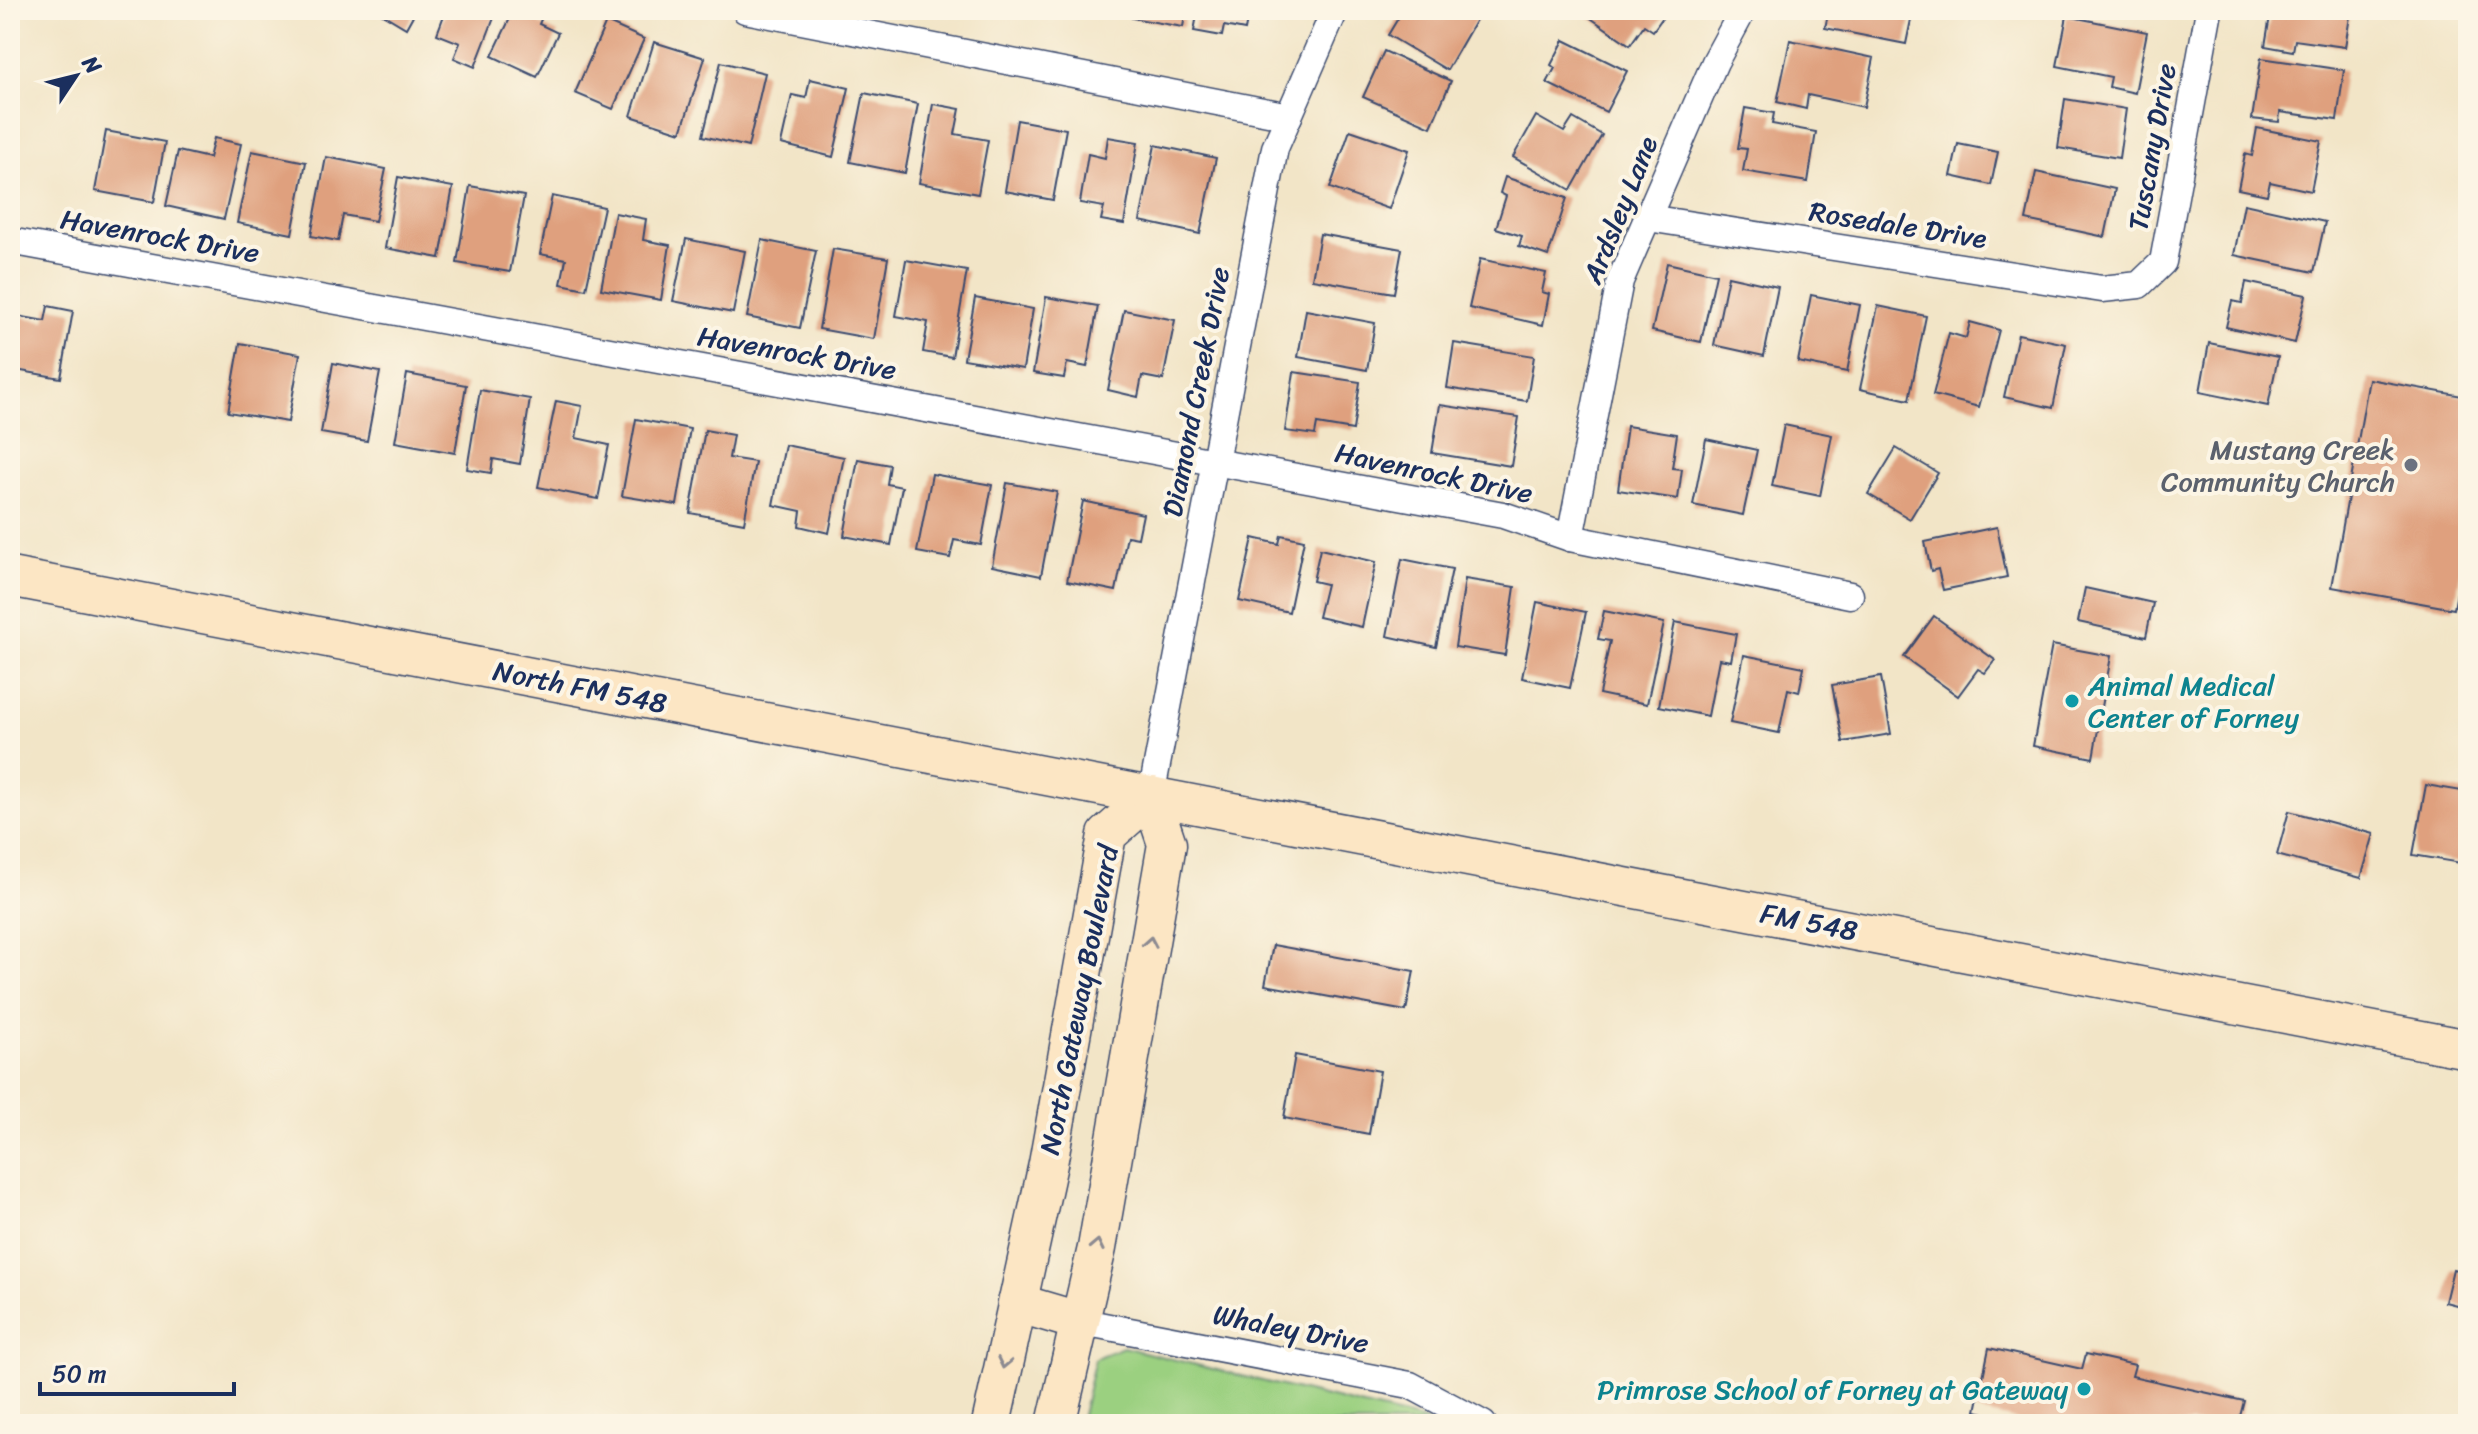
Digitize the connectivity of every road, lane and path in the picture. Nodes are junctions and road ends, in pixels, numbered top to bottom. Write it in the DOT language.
graph roads {
  1 [pos="745,10"];
  2 [pos="1335,10"];
  3 [pos="1743,10"];
  4 [pos="2209,10"];
  5 [pos="1289,116"];
  6 [pos="1648,218"];
  7 [pos="10,241"];
  8 [pos="2139,285"];
  9 [pos="1215,462"];
  10 [pos="1570,538"];
  11 [pos="10,577"];
  12 [pos="1850,595"];
  13 [pos="1151,796"];
  14 [pos="2468,1049"];
  15 [pos="1017,1303"];
  16 [pos="1078,1321"];
  17 [pos="991,1424"];
  18 [pos="1056,1424"];
  19 [pos="1483,1424"];
  1 -- 5 [label="street"];
  2 -- 5 [label="street, Diamond Creek Drive"];
  3 -- 6 [label="street, Ardsley Lane"];
  4 -- 8 [label="street, Tuscany Drive"];
  5 -- 9 [label="street, Diamond Creek Drive"];
  6 -- 8 [label="street, Rosedale Drive"];
  6 -- 10 [label="street, Ardsley Lane"];
  7 -- 9 [label="street, Havenrock Drive"];
  9 -- 10 [label="street, Havenrock Drive"];
  9 -- 13 [label="street, Diamond Creek Drive"];
  10 -- 12 [label="street, Havenrock Drive"];
  11 -- 13 [label="main road, North FM 548 / FM 548"];
  13 -- 14 [label="main road, FM 548 / FM 548"];
  13 -- 15 [label="main road, North Gateway Boulevard"];
  16 -- 13 [label="main road, North Gateway Boulevard, one-way"];
  15 -- 16 [label="main road"];
  15 -- 17 [label="main road, North Gateway Boulevard, one-way"];
  16 -- 18 [label="main road, North Gateway Boulevard"];
  16 -- 19 [label="street, Whaley Drive"];
}
